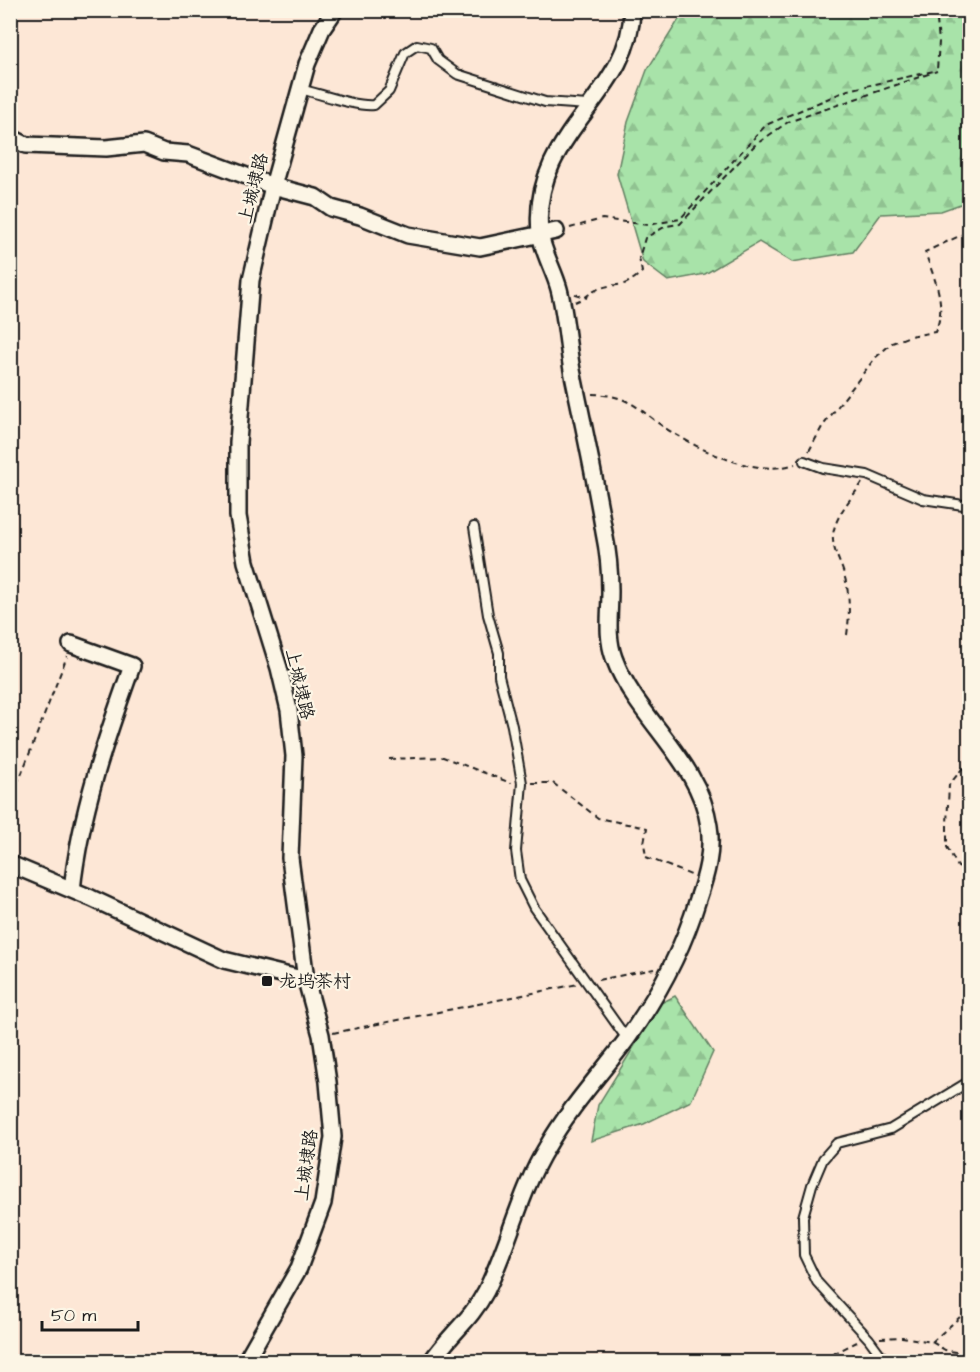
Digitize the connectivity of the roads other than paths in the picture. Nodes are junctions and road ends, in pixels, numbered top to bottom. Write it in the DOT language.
graph roads {
  1 [pos="334,10"];
  2 [pos="632,10"];
  3 [pos="300,89"];
  4 [pos="588,105"];
  5 [pos="10,137"];
  6 [pos="273,186"];
  7 [pos="556,231"];
  8 [pos="540,235"];
  9 [pos="804,461"];
  10 [pos="969,506"];
  11 [pos="474,526"];
  12 [pos="71,644"];
  13 [pos="10,864"];
  14 [pos="72,890"];
  15 [pos="306,980"];
  16 [pos="627,1039"];
  17 [pos="969,1081"];
  18 [pos="245,1362"];
  19 [pos="431,1362"];
  20 [pos="886,1362"];
  1 -- 3 [label="street, 上城埭路"];
  2 -- 4 [label="street"];
  3 -- 4 [label="lane"];
  3 -- 6 [label="street, 上城埭路"];
  4 -- 8 [label="street"];
  5 -- 6 [label="street"];
  6 -- 8 [label="street"];
  6 -- 15 [label="street, 上城埭路"];
  7 -- 8 [label="street"];
  8 -- 16 [label="street"];
  9 -- 10 [label="lane"];
  11 -- 16 [label="lane"];
  12 -- 14 [label="street"];
  13 -- 14 [label="street"];
  14 -- 15 [label="street"];
  15 -- 18 [label="street, 上城埭路"];
  16 -- 19 [label="street"];
  17 -- 20 [label="lane"];
}
